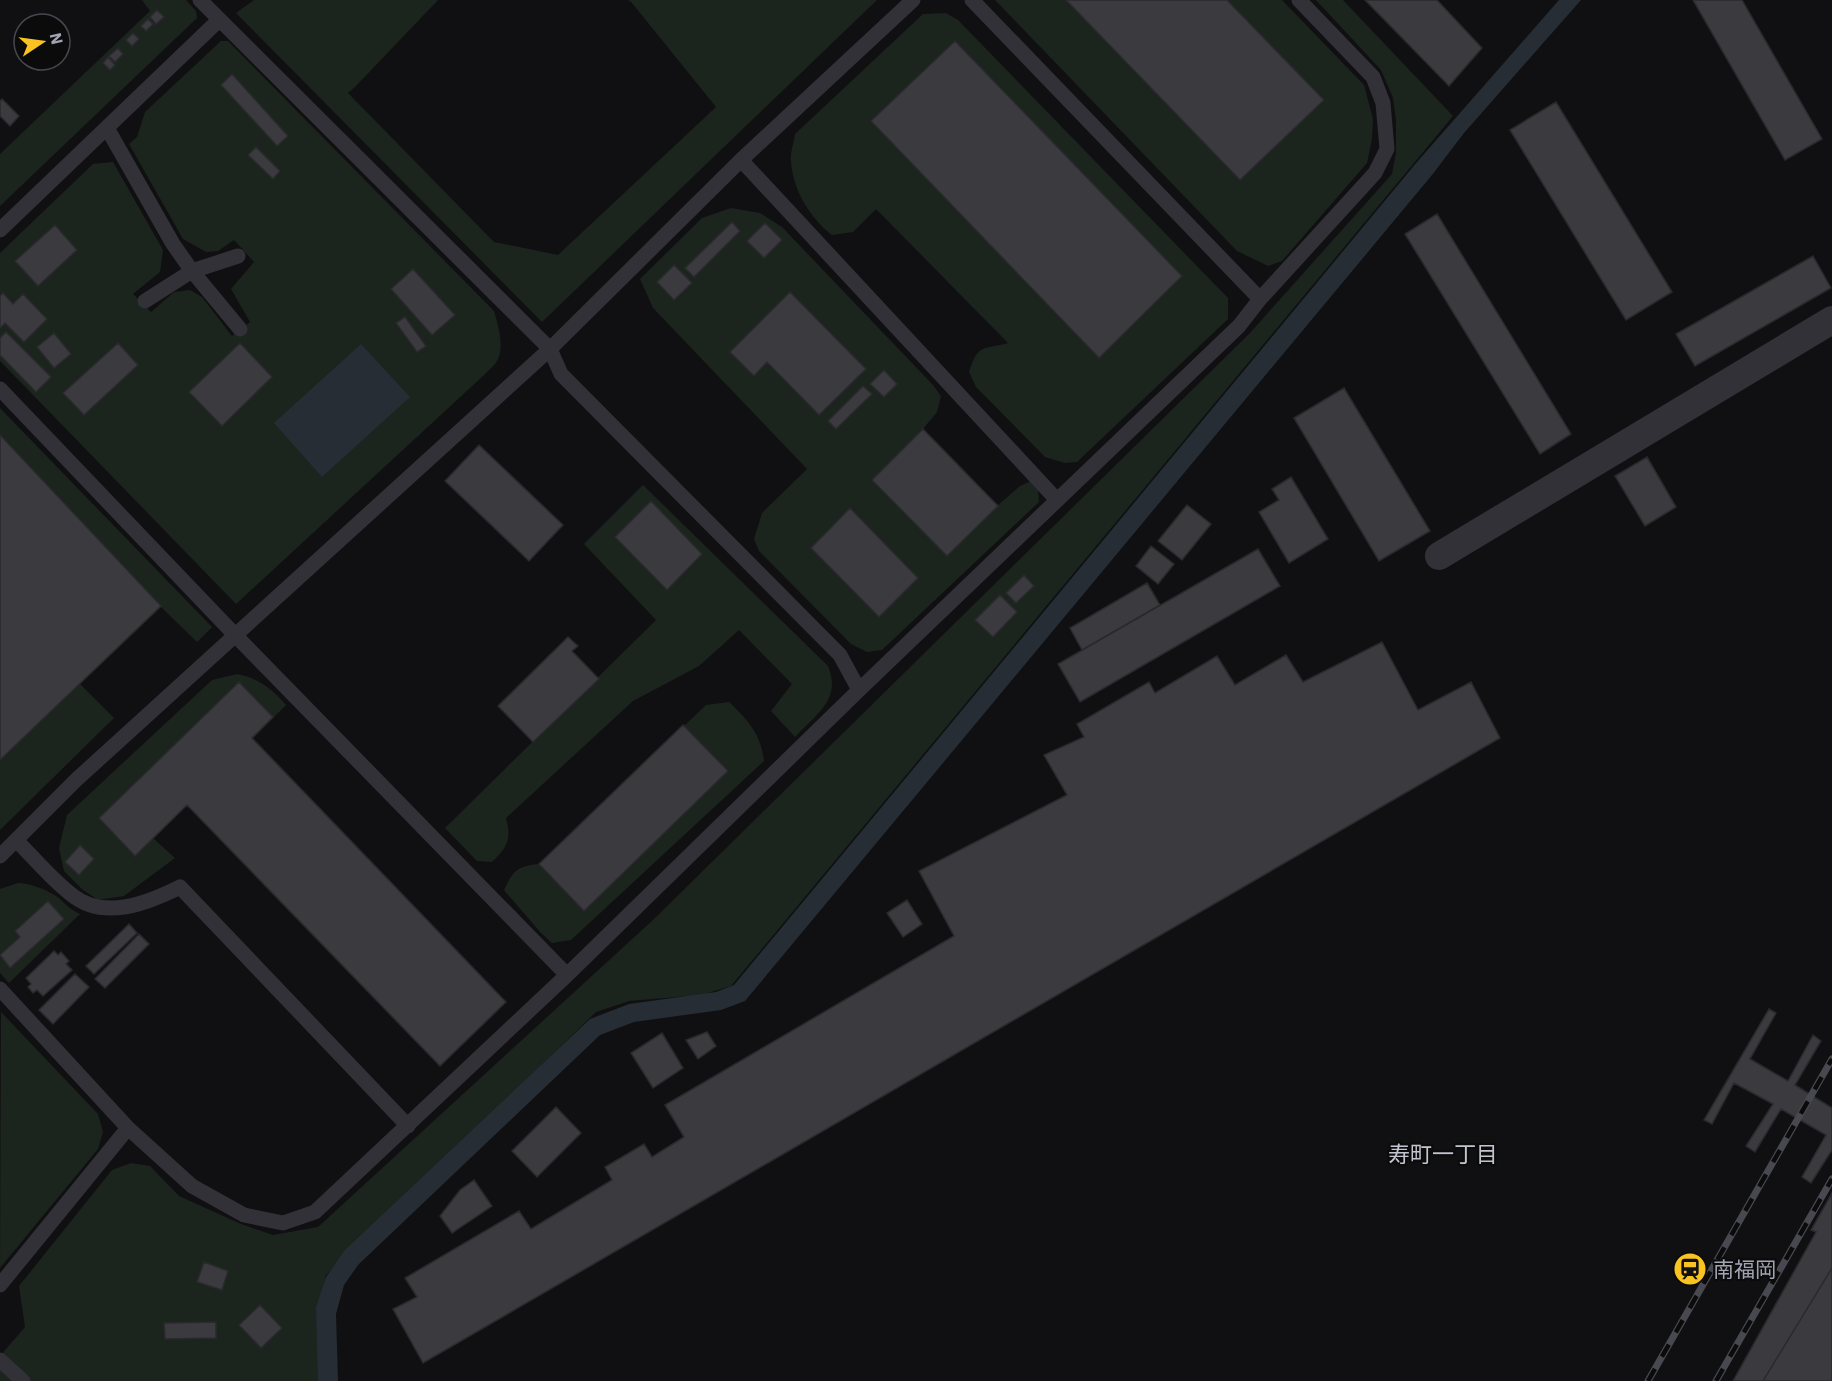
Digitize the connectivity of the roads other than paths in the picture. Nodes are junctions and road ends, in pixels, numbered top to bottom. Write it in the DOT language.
graph roads {
  1 [pos="200,0"];
  2 [pos="913,0"];
  3 [pos="972,0"];
  4 [pos="1299,0"];
  5 [pos="219,20"];
  6 [pos="107,128"];
  7 [pos="741,159"];
  8 [pos="0,230"];
  9 [pos="238,256"];
  10 [pos="192,271"];
  11 [pos="1260,298"];
  12 [pos="144,301"];
  13 [pos="1832,320"];
  14 [pos="240,329"];
  15 [pos="549,349"];
  16 [pos="0,389"];
  17 [pos="1057,500"];
  18 [pos="1439,556"];
  19 [pos="236,636"];
  20 [pos="858,690"];
  21 [pos="16,840"];
  22 [pos="0,856"];
  23 [pos="567,975"];
  24 [pos="0,989"];
  25 [pos="408,1126"];
  26 [pos="128,1128"];
  27 [pos="0,1285"];
  28 [pos="0,1360"];
  29 [pos="23,1381"];
  1 -- 5 [label="lane"];
  2 -- 7 [label="lane"];
  3 -- 11 [label="lane"];
  4 -- 11 [label="lane"];
  5 -- 6 [label="lane"];
  5 -- 15 [label="lane"];
  6 -- 8 [label="lane"];
  6 -- 10 [label="lane"];
  7 -- 15 [label="lane"];
  7 -- 17 [label="lane"];
  9 -- 10 [label="lane"];
  10 -- 12 [label="lane"];
  10 -- 14 [label="lane"];
  11 -- 17 [label="lane"];
  13 -- 18 [label="street"];
  15 -- 19 [label="lane"];
  15 -- 20 [label="lane"];
  16 -- 19 [label="lane"];
  17 -- 20 [label="lane"];
  19 -- 21 [label="lane"];
  19 -- 23 [label="lane"];
  20 -- 23 [label="lane"];
  21 -- 22 [label="lane"];
  21 -- 25 [label="lane"];
  23 -- 25 [label="lane"];
  24 -- 26 [label="lane"];
  25 -- 26 [label="lane"];
  26 -- 27 [label="lane"];
  28 -- 29 [label="lane"];
}
